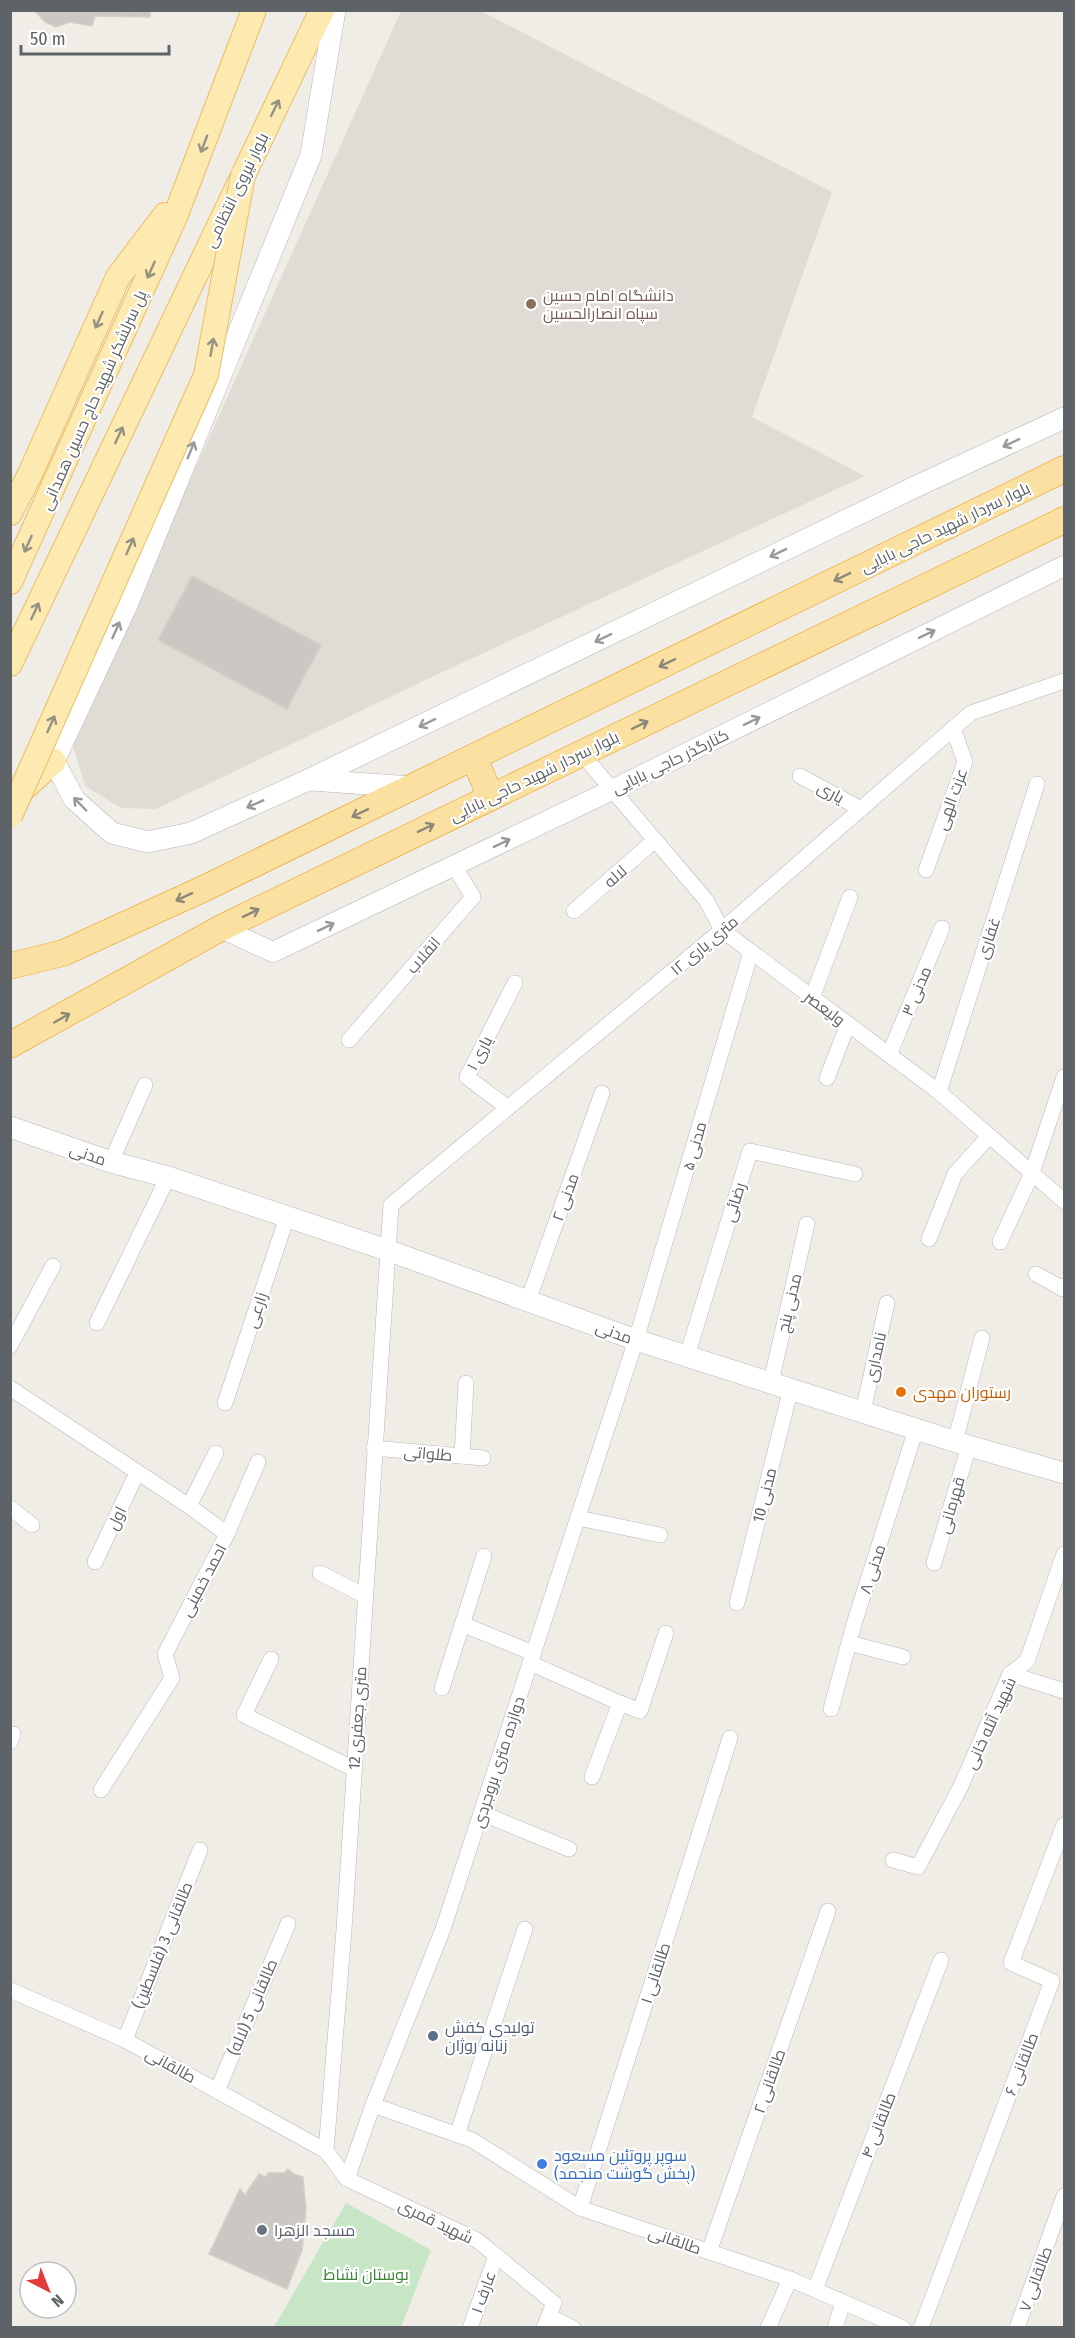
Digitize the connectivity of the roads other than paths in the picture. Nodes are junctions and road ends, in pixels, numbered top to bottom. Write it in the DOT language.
graph roads {
  1 [pos="254,10"];
  2 [pos="322,10"];
  3 [pos="334,10"];
  4 [pos="243,175"];
  5 [pos="189,184"];
  6 [pos="1065,418"];
  7 [pos="1065,469"];
  8 [pos="10,513"];
  9 [pos="1065,520"];
  10 [pos="1065,566"];
  11 [pos="10,582"];
  12 [pos="10,664"];
  13 [pos="1061,685"];
  14 [pos="953,728"];
  15 [pos="581,753"];
  16 [pos="474,758"];
  17 [pos="54,761"];
  18 [pos="800,776"];
  19 [pos="308,780"];
  20 [pos="1037,784"];
  21 [pos="412,787"];
  22 [pos="612,790"];
  23 [pos="491,797"];
  24 [pos="10,801"];
  25 [pos="861,809"];
  26 [pos="10,816"];
  27 [pos="655,840"];
  28 [pos="454,866"];
  29 [pos="926,870"];
  30 [pos="850,897"];
  31 [pos="574,911"];
  32 [pos="221,928"];
  33 [pos="942,928"];
  34 [pos="722,930"];
  35 [pos="751,952"];
  36 [pos="10,966"];
  37 [pos="515,983"];
  38 [pos="812,998"];
  39 [pos="848,1024"];
  40 [pos="349,1040"];
  41 [pos="10,1046"];
  42 [pos="889,1055"];
  43 [pos="1065,1077"];
  44 [pos="826,1078"];
  45 [pos="146,1085"];
  46 [pos="939,1092"];
  47 [pos="602,1093"];
  48 [pos="508,1108"];
  49 [pos="10,1127"];
  50 [pos="989,1136"];
  51 [pos="111,1162"];
  52 [pos="1032,1173"];
  53 [pos="855,1174"];
  54 [pos="168,1177"];
  55 [pos="1065,1202"];
  56 [pos="287,1216"];
  57 [pos="807,1224"];
  58 [pos="929,1239"];
  59 [pos="1000,1242"];
  60 [pos="387,1250"];
  61 [pos="53,1266"];
  62 [pos="1036,1274"];
  63 [pos="1065,1286"];
  64 [pos="528,1301"];
  65 [pos="887,1303"];
  66 [pos="97,1323"];
  67 [pos="982,1338"];
  68 [pos="636,1340"];
  69 [pos="10,1346"];
  70 [pos="687,1356"];
  71 [pos="466,1383"];
  72 [pos="781,1385"];
  73 [pos="10,1388"];
  74 [pos="225,1403"];
  75 [pos="863,1412"];
  76 [pos="916,1429"];
  77 [pos="962,1444"];
  78 [pos="374,1448"];
  79 [pos="216,1453"];
  80 [pos="462,1456"];
  81 [pos="483,1458"];
  82 [pos="258,1462"];
  83 [pos="137,1473"];
  84 [pos="1065,1473"];
  85 [pos="189,1506"];
  86 [pos="10,1508"];
  87 [pos="578,1518"];
  88 [pos="32,1525"];
  89 [pos="227,1534"];
  90 [pos="660,1535"];
  91 [pos="1065,1554"];
  92 [pos="484,1556"];
  93 [pos="95,1562"];
  94 [pos="934,1563"];
  95 [pos="320,1573"];
  96 [pos="1060,1582"];
  97 [pos="365,1596"];
  98 [pos="737,1603"];
  99 [pos="462,1624"];
  100 [pos="666,1633"];
  101 [pos="849,1643"];
  102 [pos="903,1657"];
  103 [pos="532,1658"];
  104 [pos="270,1659"];
  105 [pos="1010,1674"];
  106 [pos="442,1688"];
  107 [pos="1065,1691"];
  108 [pos="620,1703"];
  109 [pos="831,1709"];
  110 [pos="730,1738"];
  111 [pos="354,1769"];
  112 [pos="592,1777"];
  113 [pos="101,1790"];
  114 [pos="481,1813"];
  115 [pos="1065,1825"];
  116 [pos="568,1849"];
  117 [pos="200,1850"];
  118 [pos="893,1860"];
  119 [pos="828,1911"];
  120 [pos="288,1924"];
  121 [pos="525,1929"];
  122 [pos="941,1960"];
  123 [pos="10,1990"];
  124 [pos="125,2040"];
  125 [pos="217,2091"];
  126 [pos="373,2105"];
  127 [pos="457,2135"];
  128 [pos="326,2151"];
  129 [pos="347,2179"];
  130 [pos="1065,2196"];
  131 [pos="580,2208"];
  132 [pos="1060,2224"];
  133 [pos="709,2252"];
  134 [pos="496,2256"];
  135 [pos="790,2279"];
  136 [pos="815,2290"];
  137 [pos="843,2302"];
  138 [pos="546,2322"];
  139 [pos="470,2328"];
  140 [pos="573,2328"];
  141 [pos="768,2328"];
  142 [pos="835,2328"];
  143 [pos="903,2328"];
  144 [pos="921,2328"];
  145 [pos="1017,2328"];
  1 -- 5 [label="main road, one-way"];
  4 -- 2 [label="main road, بلوار نیروی انتظامی, one-way"];
  17 -- 3 [label="main road, one-way"];
  12 -- 4 [label="main road, بلوار نیروی انتظامی, one-way"];
  26 -- 4 [label="main road, one-way, bridge"];
  5 -- 8 [label="main road, one-way"];
  5 -- 11 [label="main road, پل سرلشکر شهید حاج حسین همدانی, one-way"];
  6 -- 19 [label="main road, one-way"];
  7 -- 16 [label="highway, بلوار سردار شهید حاجی بابایی, one-way"];
  15 -- 9 [label="highway, بلوار سردار شهید حاجی بابایی, one-way"];
  22 -- 10 [label="street, کنارگذر حاجی بابایی, one-way"];
  13 -- 14 [label="street, ۱۲ متری یاری"];
  14 -- 25 [label="street, ۱۲ متری یاری"];
  14 -- 29 [label="street, عزت الهی"];
  15 -- 22 [label="street, ولیعصر"];
  15 -- 23 [label="highway, بلوار سردار شهید حاجی بابایی"];
  16 -- 21 [label="highway, بلوار سردار شهید حاجی بابایی"];
  16 -- 23 [label="highway"];
  19 -- 17 [label="main road, one-way"];
  17 -- 24 [label="main road"];
  18 -- 25 [label="street, یاری"];
  19 -- 21 [label="main road"];
  20 -- 46 [label="street, غفاری"];
  21 -- 36 [label="highway, بلوار سردار شهید حاجی بابایی, one-way"];
  22 -- 27 [label="street, ولیعصر"];
  28 -- 22 [label="street, کنارگذر حاجی بابایی, one-way"];
  32 -- 23 [label="highway, بلوار سردار شهید حاجی بابایی, one-way"];
  25 -- 34 [label="street, ۱۲ متری یاری"];
  27 -- 31 [label="street, لاله"];
  27 -- 34 [label="street, ولیعصر"];
  32 -- 28 [label="street, کنارگذر حاجی بابایی, one-way"];
  28 -- 40 [label="street, انقلاب"];
  30 -- 38 [label="street"];
  41 -- 32 [label="highway, بلوار سردار شهید حاجی بابایی, one-way"];
  33 -- 42 [label="street, مدنی ۳"];
  34 -- 35 [label="street, ولیعصر"];
  34 -- 48 [label="street, ۱۲ متری یاری"];
  35 -- 38 [label="street, ولیعصر"];
  35 -- 68 [label="street, مدنی ۵"];
  37 -- 48 [label="street, یاری ۱"];
  38 -- 39 [label="street, ولیعصر"];
  39 -- 42 [label="street, ولیعصر"];
  39 -- 44 [label="street"];
  42 -- 46 [label="street, ولیعصر"];
  43 -- 52 [label="street"];
  45 -- 51 [label="street"];
  46 -- 50 [label="street, ولیعصر"];
  47 -- 64 [label="street, مدنی ۲"];
  48 -- 60 [label="street, ۱۲ متری یاری"];
  49 -- 51 [label="main road, مدنی"];
  50 -- 52 [label="street, ولیعصر"];
  50 -- 58 [label="street"];
  51 -- 54 [label="main road, مدنی"];
  52 -- 55 [label="street, ولیعصر"];
  52 -- 59 [label="street"];
  53 -- 70 [label="street, رضائی"];
  54 -- 56 [label="main road, مدنی"];
  54 -- 66 [label="street"];
  56 -- 60 [label="main road, مدنی"];
  56 -- 74 [label="street, زارعی"];
  57 -- 72 [label="street, مدنی پنج"];
  60 -- 64 [label="main road, مدنی"];
  60 -- 78 [label="street, 12 متری جعفری"];
  61 -- 69 [label="street"];
  62 -- 63 [label="street"];
  64 -- 68 [label="main road, مدنی"];
  65 -- 75 [label="street, نامداری"];
  67 -- 77 [label="street, قهرمانی"];
  68 -- 70 [label="main road, مدنی"];
  68 -- 87 [label="street, دوازده متری بروجردی"];
  70 -- 72 [label="main road, مدنی"];
  71 -- 80 [label="street"];
  72 -- 75 [label="main road, مدنی"];
  72 -- 98 [label="street, مدنی 10"];
  73 -- 83 [label="street, احمد خمینی"];
  75 -- 76 [label="main road, مدنی"];
  76 -- 77 [label="main road, مدنی"];
  76 -- 101 [label="street, مدنی ۸"];
  77 -- 84 [label="main road, مدنی"];
  77 -- 94 [label="street, قهرمانی"];
  78 -- 80 [label="street, طلواتی"];
  78 -- 97 [label="street, 12 متری جعفری"];
  79 -- 85 [label="street"];
  80 -- 81 [label="street, طلواتی"];
  82 -- 89 [label="street"];
  83 -- 85 [label="street, احمد خمینی"];
  83 -- 93 [label="street, اول"];
  85 -- 89 [label="street, احمد خمینی"];
  86 -- 88 [label="street"];
  87 -- 90 [label="street"];
  87 -- 103 [label="street, دوازده متری بروجردی"];
  89 -- 113 [label="street, احمد خمینی"];
  91 -- 96 [label="street, شهید آتله خانی"];
  92 -- 99 [label="street"];
  95 -- 97 [label="street"];
  96 -- 105 [label="street, شهید آتله خانی"];
  97 -- 111 [label="street, 12 متری جعفری"];
  99 -- 103 [label="street"];
  99 -- 106 [label="street"];
  100 -- 108 [label="street"];
  101 -- 102 [label="street"];
  101 -- 109 [label="street, مدنی ۸"];
  103 -- 108 [label="street"];
  103 -- 114 [label="street, دوازده متری بروجردی"];
  104 -- 111 [label="street"];
  105 -- 107 [label="street"];
  105 -- 118 [label="street, شهید آتله خانی"];
  108 -- 112 [label="street"];
  110 -- 131 [label="street, طالقانی ۱"];
  111 -- 128 [label="street, 12 متری جعفری"];
  114 -- 116 [label="street"];
  114 -- 126 [label="street, دوازده متری بروجردی"];
  115 -- 144 [label="street, طالقانی ۶"];
  117 -- 124 [label="street, طالقانی 3 (فلسطین)"];
  119 -- 133 [label="street, طالقانی ۲"];
  120 -- 125 [label="street, طالقانی 5 (لاله)"];
  121 -- 127 [label="street"];
  122 -- 136 [label="street, طالقانی ۴"];
  123 -- 124 [label="street, طالقانی"];
  124 -- 125 [label="street, طالقانی"];
  125 -- 128 [label="street, طالقانی"];
  126 -- 127 [label="street, طالقانی"];
  126 -- 129 [label="street, دوازده متری بروجردی"];
  127 -- 131 [label="street, طالقانی"];
  128 -- 129 [label="street"];
  129 -- 134 [label="street, شهید قمری"];
  130 -- 132 [label="street, طالقانی ۷"];
  131 -- 133 [label="street, طالقانی"];
  132 -- 145 [label="street, طالقانی ۷"];
  133 -- 135 [label="street, طالقانی"];
  134 -- 138 [label="street, شهید قمری"];
  134 -- 139 [label="street, عارف ۱"];
  135 -- 136 [label="street, طالقانی"];
  135 -- 141 [label="street"];
  136 -- 137 [label="street, طالقانی"];
  137 -- 142 [label="street"];
  137 -- 143 [label="street, طالقانی"];
  138 -- 140 [label="street"];
}
